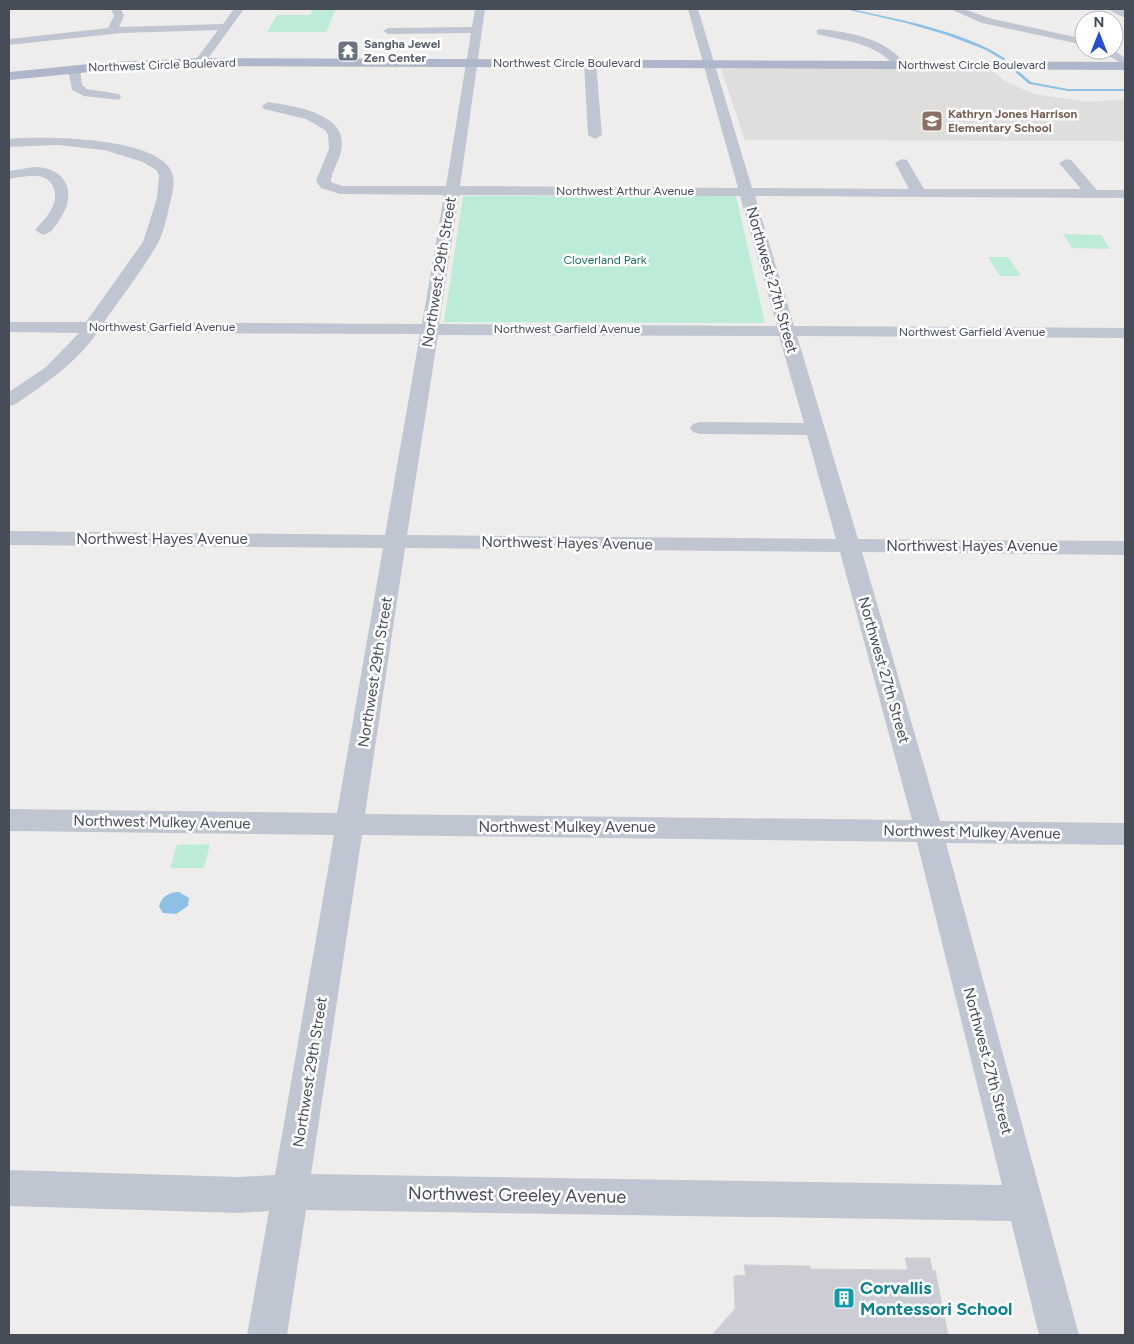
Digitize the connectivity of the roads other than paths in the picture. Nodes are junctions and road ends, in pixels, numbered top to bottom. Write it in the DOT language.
graph roads {
  1 [pos="116,9"];
  2 [pos="239,9"];
  3 [pos="480,9"];
  4 [pos="693,9"];
  5 [pos="955,9"];
  6 [pos="1112,9"];
  7 [pos="1125,16"];
  8 [pos="225,27"];
  9 [pos="112,30"];
  10 [pos="477,30"];
  11 [pos="388,31"];
  12 [pos="820,32"];
  13 [pos="1074,40"];
  14 [pos="9,42"];
  15 [pos="200,62"];
  16 [pos="472,63"];
  17 [pos="590,64"];
  18 [pos="708,64"];
  19 [pos="900,65"];
  20 [pos="1125,65"];
  21 [pos="74,69"];
  22 [pos="9,76"];
  23 [pos="115,97"];
  24 [pos="268,106"];
  25 [pos="595,135"];
  26 [pos="9,143"];
  27 [pos="902,162"];
  28 [pos="1066,163"];
  29 [pos="9,175"];
  30 [pos="452,191"];
  31 [pos="747,192"];
  32 [pos="919,192"];
  33 [pos="1093,194"];
  34 [pos="1125,194"];
  35 [pos="43,230"];
  36 [pos="9,327"];
  37 [pos="93,327"];
  38 [pos="430,329"];
  39 [pos="787,331"];
  40 [pos="1125,333"];
  41 [pos="9,400"];
  42 [pos="700,428"];
  43 [pos="815,429"];
  44 [pos="9,538"];
  45 [pos="395,541"];
  46 [pos="849,546"];
  47 [pos="1125,548"];
  48 [pos="9,820"];
  49 [pos="350,826"];
  50 [pos="929,832"];
  51 [pos="1125,834"];
  52 [pos="9,1188"];
  53 [pos="290,1192"];
  54 [pos="1025,1203"];
  55 [pos="267,1335"];
  56 [pos="1059,1335"];
  1 -- 9 [label="street"];
  2 -- 8 [label="street"];
  3 -- 10 [label="street, Northwest 29th Street"];
  4 -- 18 [label="street, Northwest 27th Street"];
  5 -- 13 [label="street"];
  6 -- 7 [label="street"];
  8 -- 9 [label="street"];
  8 -- 15 [label="street"];
  9 -- 14 [label="street"];
  10 -- 11 [label="street"];
  10 -- 16 [label="street, Northwest 29th Street"];
  12 -- 19 [label="street"];
  15 -- 16 [label="main road, Northwest Circle Boulevard"];
  15 -- 21 [label="main road, Northwest Circle Boulevard"];
  16 -- 17 [label="main road, Northwest Circle Boulevard"];
  16 -- 30 [label="street, Northwest 29th Street"];
  17 -- 18 [label="main road, Northwest Circle Boulevard"];
  17 -- 25 [label="street"];
  18 -- 19 [label="main road, Northwest Circle Boulevard"];
  18 -- 31 [label="street, Northwest 27th Street"];
  19 -- 20 [label="main road, Northwest Circle Boulevard"];
  21 -- 22 [label="main road, Northwest Circle Boulevard"];
  21 -- 23 [label="street"];
  24 -- 30 [label="street, Northwest Arthur Avenue"];
  26 -- 37 [label="street"];
  27 -- 32 [label="street"];
  28 -- 33 [label="street"];
  29 -- 35 [label="street"];
  30 -- 31 [label="street, Northwest Arthur Avenue"];
  30 -- 38 [label="street, Northwest 29th Street"];
  31 -- 32 [label="street, Northwest Arthur Avenue"];
  31 -- 39 [label="street, Northwest 27th Street"];
  32 -- 33 [label="street, Northwest Arthur Avenue"];
  33 -- 34 [label="street, Northwest Arthur Avenue"];
  36 -- 37 [label="street, Northwest Garfield Avenue"];
  37 -- 38 [label="street, Northwest Garfield Avenue"];
  37 -- 41 [label="street"];
  38 -- 39 [label="street, Northwest Garfield Avenue"];
  38 -- 45 [label="street, Northwest 29th Street"];
  39 -- 40 [label="street, Northwest Garfield Avenue"];
  39 -- 43 [label="street, Northwest 27th Street"];
  42 -- 43 [label="street"];
  43 -- 46 [label="street, Northwest 27th Street"];
  44 -- 45 [label="street, Northwest Hayes Avenue"];
  45 -- 46 [label="street, Northwest Hayes Avenue"];
  45 -- 49 [label="street, Northwest 29th Street"];
  46 -- 47 [label="street, Northwest Hayes Avenue"];
  46 -- 50 [label="street, Northwest 27th Street"];
  48 -- 49 [label="street, Northwest Mulkey Avenue"];
  49 -- 50 [label="street, Northwest Mulkey Avenue"];
  49 -- 53 [label="street, Northwest 29th Street"];
  50 -- 51 [label="street, Northwest Mulkey Avenue"];
  50 -- 54 [label="street, Northwest 27th Street"];
  52 -- 53 [label="street, Northwest Greeley Avenue"];
  53 -- 54 [label="street, Northwest Greeley Avenue"];
  53 -- 55 [label="street, Northwest 29th Street"];
  54 -- 56 [label="street, Northwest 27th Street"];
}
